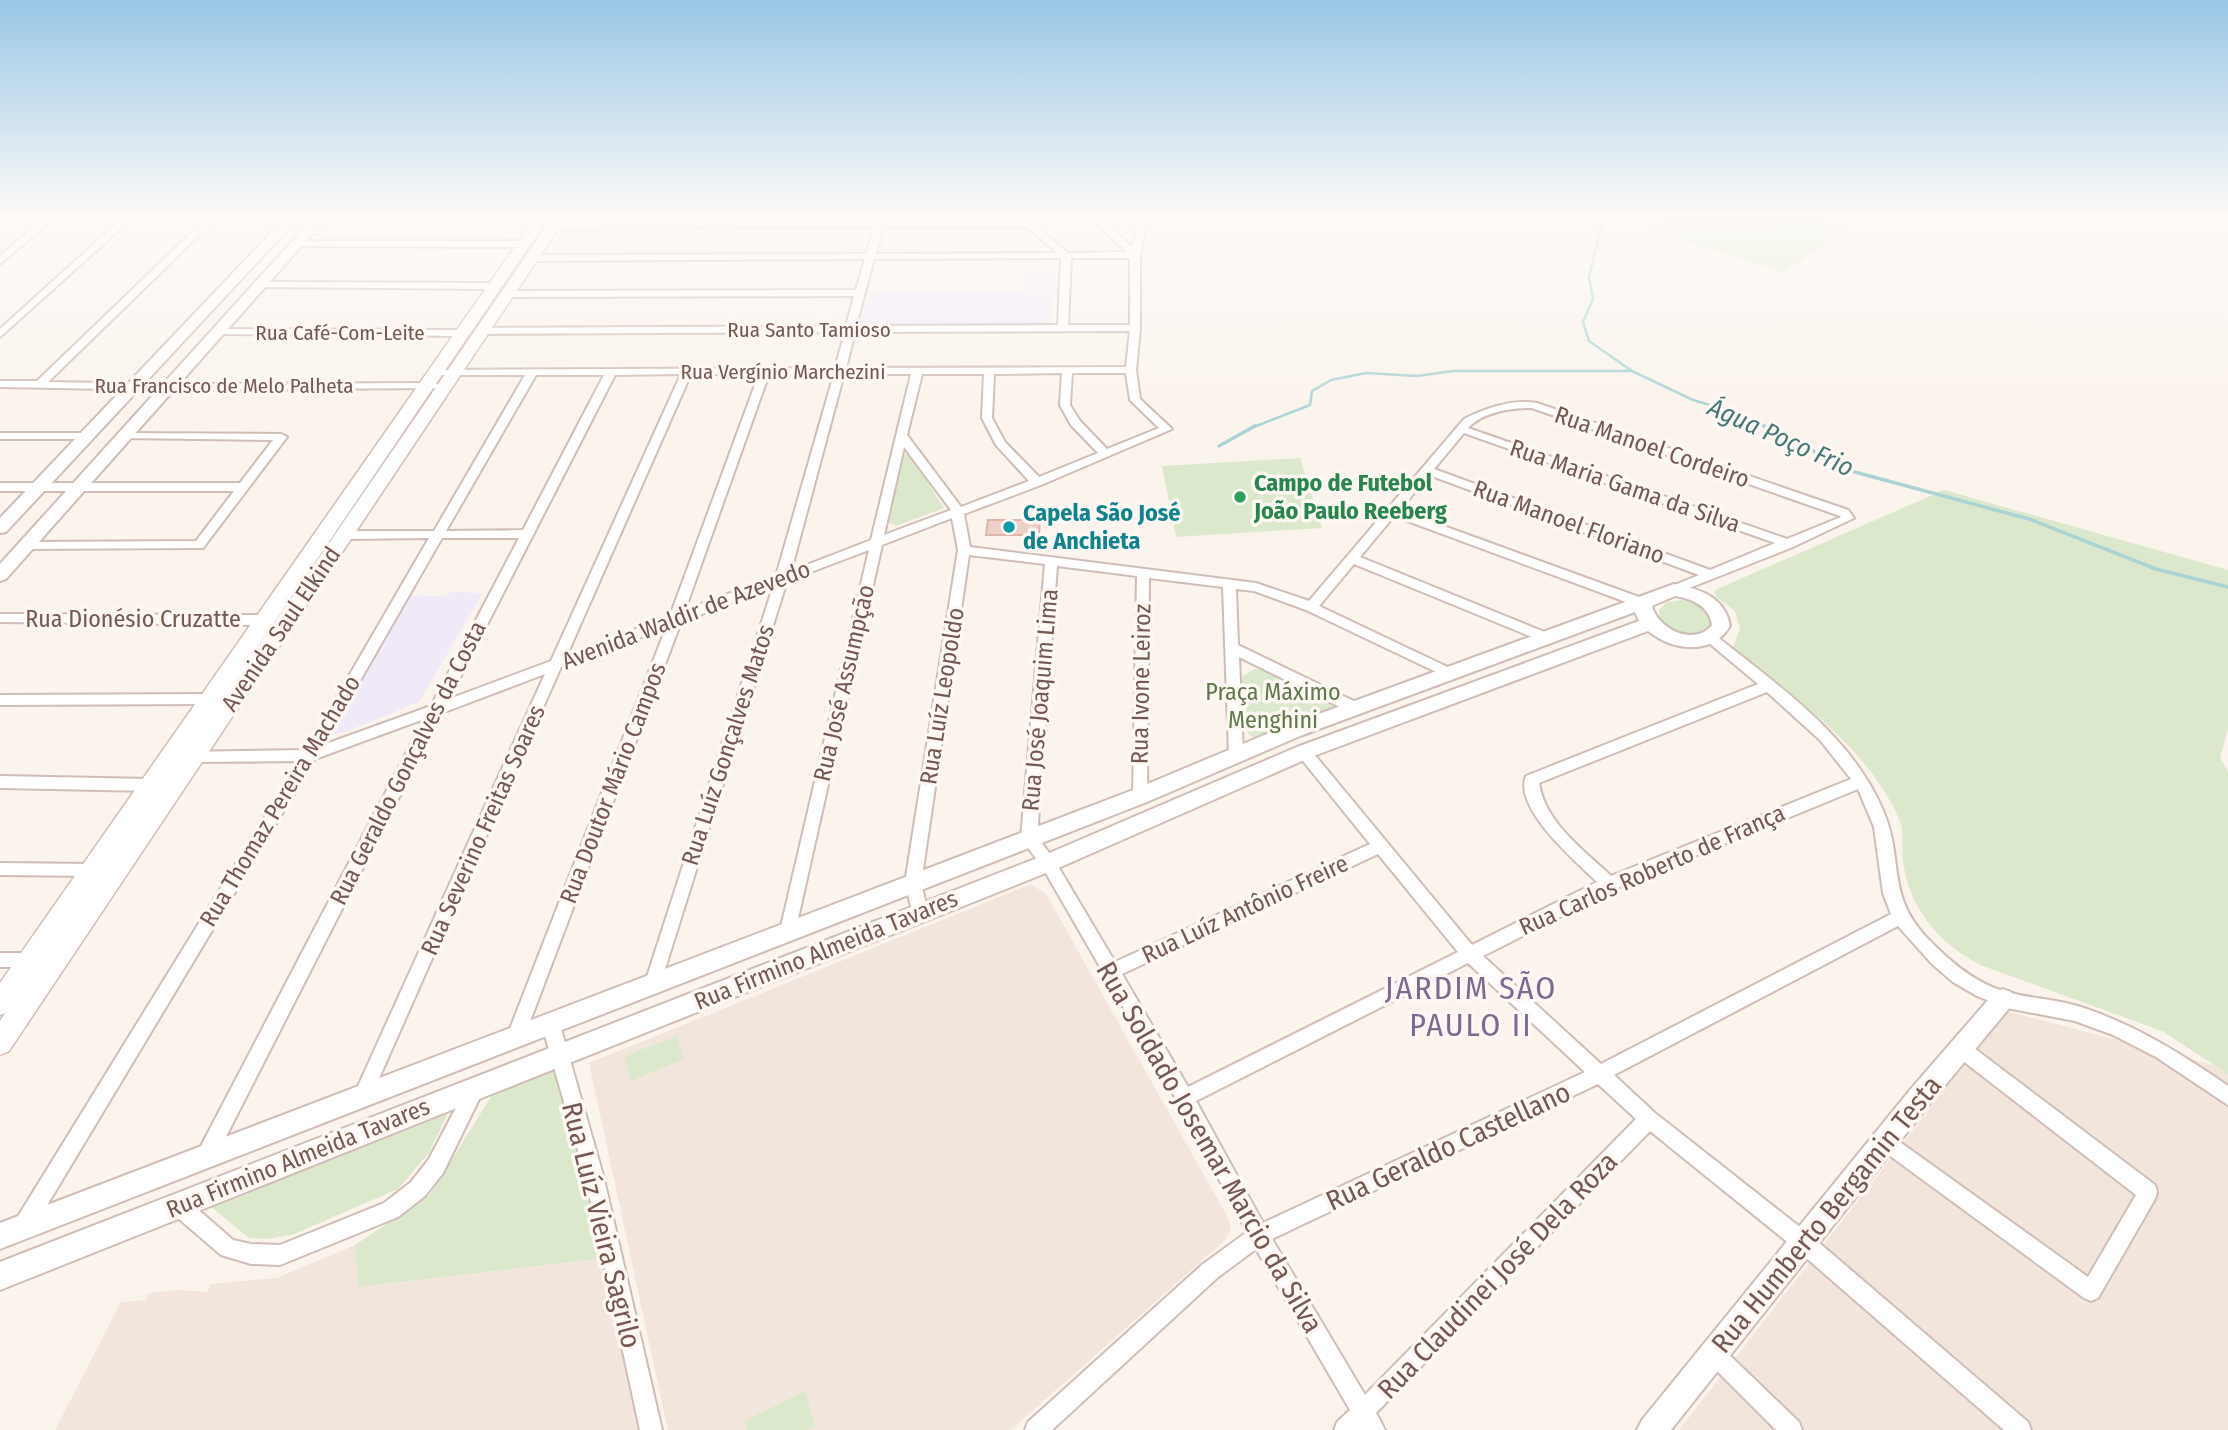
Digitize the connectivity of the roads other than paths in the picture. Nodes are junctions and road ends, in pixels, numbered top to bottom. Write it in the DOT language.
graph roads {
  1 [pos="60,281"];
  2 [pos="148,281"];
  3 [pos="233,281"];
  4 [pos="264,281"];
  5 [pos="508,281"];
  6 [pos="864,281"];
  7 [pos="1065,281"];
  8 [pos="1135,281"];
  9 [pos="260,285"];
  10 [pos="502,290"];
  11 [pos="861,293"];
  12 [pos="1135,328"];
  13 [pos="1063,329"];
  14 [pos="850,330"];
  15 [pos="484,331"];
  16 [pos="217,332"];
  17 [pos="463,333"];
  18 [pos="0,334"];
  19 [pos="1131,370"];
  20 [pos="532,372"];
  21 [pos="611,372"];
  22 [pos="687,372"];
  23 [pos="765,372"];
  24 [pos="917,372"];
  25 [pos="989,372"];
  26 [pos="1067,372"];
  27 [pos="841,373"];
  28 [pos="442,379"];
  29 [pos="0,384"];
  30 [pos="40,384"];
  31 [pos="132,386"];
  32 [pos="168,387"];
  33 [pos="1462,429"];
  34 [pos="901,435"];
  35 [pos="0,436"];
  36 [pos="86,436"];
  37 [pos="124,436"];
  38 [pos="1105,453"];
  39 [pos="1426,470"];
  40 [pos="1037,482"];
  41 [pos="0,487"];
  42 [pos="38,487"];
  43 [pos="244,487"];
  44 [pos="78,488"];
  45 [pos="957,510"];
  46 [pos="1392,510"];
  47 [pos="1844,513"];
  48 [pos="0,528"];
  49 [pos="437,534"];
  50 [pos="527,534"];
  51 [pos="345,535"];
  52 [pos="875,544"];
  53 [pos="1789,544"];
  54 [pos="26,546"];
  55 [pos="964,550"];
  56 [pos="1352,558"];
  57 [pos="1051,562"];
  58 [pos="1143,573"];
  59 [pos="0,575"];
  60 [pos="1711,575"];
  61 [pos="780,580"];
  62 [pos="1229,583"];
  63 [pos="1674,590"];
  64 [pos="284,593"];
  65 [pos="306,594"];
  66 [pos="1311,607"];
  67 [pos="1646,613"];
  68 [pos="0,618"];
  69 [pos="265,620"];
  70 [pos="675,620"];
  71 [pos="1547,638"];
  72 [pos="1710,638"];
  73 [pos="1232,648"];
  74 [pos="558,664"];
  75 [pos="1451,674"];
  76 [pos="1767,685"];
  77 [pos="210,699"];
  78 [pos="0,700"];
  79 [pos="1356,708"];
  80 [pos="435,710"];
  81 [pos="1304,752"];
  82 [pos="1236,754"];
  83 [pos="196,755"];
  84 [pos="310,755"];
  85 [pos="170,757"];
  86 [pos="0,782"];
  87 [pos="1860,782"];
  88 [pos="151,785"];
  89 [pos="1140,796"];
  90 [pos="1029,838"];
  91 [pos="1381,846"];
  92 [pos="1048,863"];
  93 [pos="0,869"];
  94 [pos="92,870"];
  95 [pos="913,883"];
  96 [pos="1609,884"];
  97 [pos="920,913"];
  98 [pos="1899,918"];
  99 [pos="788,931"];
  100 [pos="1468,953"];
  101 [pos="0,960"];
  102 [pos="30,960"];
  103 [pos="1110,972"];
  104 [pos="653,983"];
  105 [pos="2003,999"];
  106 [pos="0,1004"];
  107 [pos="550,1022"];
  108 [pos="517,1034"];
  109 [pos="0,1043"];
  110 [pos="1960,1048"];
  111 [pos="559,1056"];
  112 [pos="1599,1074"];
  113 [pos="475,1089"];
  114 [pos="363,1095"];
  115 [pos="2228,1096"];
  116 [pos="1185,1098"];
  117 [pos="1648,1119"];
  118 [pos="1884,1141"];
  119 [pos="207,1154"];
  120 [pos="179,1206"];
  121 [pos="23,1226"];
  122 [pos="1259,1235"];
  123 [pos="0,1236"];
  124 [pos="1803,1242"];
  125 [pos="0,1276"];
  126 [pos="1713,1353"];
  127 [pos="1363,1412"];
  128 [pos="651,1430"];
  129 [pos="1036,1430"];
  130 [pos="1345,1430"];
  131 [pos="1374,1430"];
  132 [pos="1651,1430"];
  133 [pos="1791,1430"];
  134 [pos="2020,1430"];
  1 -- 18 [label="street"];
  2 -- 30 [label="street"];
  3 -- 31 [label="street"];
  4 -- 9 [label="street"];
  5 -- 10 [label="main road, Avenida Saul Elkind"];
  6 -- 11 [label="street, Rua Luíz Gonçalves Matos"];
  7 -- 13 [label="street"];
  8 -- 12 [label="street"];
  9 -- 10 [label="street"];
  9 -- 16 [label="street"];
  10 -- 11 [label="street"];
  10 -- 15 [label="main road, Avenida Saul Elkind"];
  10 -- 17 [label="main road, Avenida Saul Elkind"];
  11 -- 14 [label="street, Rua Luíz Gonçalves Matos"];
  12 -- 13 [label="street, Rua Santo Tamioso"];
  12 -- 19 [label="street"];
  13 -- 14 [label="street, Rua Santo Tamioso"];
  14 -- 15 [label="street, Rua Santo Tamioso"];
  14 -- 27 [label="street, Rua Luíz Gonçalves Matos"];
  15 -- 28 [label="main road, Avenida Saul Elkind"];
  16 -- 17 [label="street, Rua Café-Com-Leite"];
  16 -- 32 [label="street"];
  17 -- 28 [label="main road, Avenida Saul Elkind"];
  19 -- 26 [label="street, Rua Vergínio Marchezini"];
  19 -- 38 [label="street, Avenida Waldir de Azevedo"];
  20 -- 21 [label="street, Rua Vergínio Marchezini"];
  20 -- 28 [label="street, Rua Vergínio Marchezini"];
  20 -- 49 [label="street, Rua Thomaz Pereira Machado"];
  21 -- 22 [label="street, Rua Vergínio Marchezini"];
  21 -- 50 [label="street, Rua Geraldo Gonçalves da Costa"];
  22 -- 23 [label="street, Rua Vergínio Marchezini"];
  22 -- 74 [label="street, Rua Severino Freitas Soares"];
  23 -- 27 [label="street, Rua Vergínio Marchezini"];
  23 -- 70 [label="street, Rua Doutor Mário Campos"];
  24 -- 25 [label="street, Rua Vergínio Marchezini"];
  24 -- 27 [label="street, Rua Vergínio Marchezini"];
  24 -- 34 [label="street, Rua José Assumpção"];
  25 -- 26 [label="street, Rua Vergínio Marchezini"];
  25 -- 40 [label="street"];
  26 -- 38 [label="street"];
  27 -- 61 [label="street, Rua Luíz Gonçalves Matos"];
  28 -- 32 [label="street, Rua Francisco de Melo Palheta"];
  28 -- 51 [label="main road, Avenida Saul Elkind"];
  28 -- 64 [label="main road, Avenida Saul Elkind"];
  29 -- 30 [label="street, Rua Francisco de Melo Palheta"];
  30 -- 31 [label="street, Rua Francisco de Melo Palheta"];
  31 -- 32 [label="street, Rua Francisco de Melo Palheta"];
  31 -- 36 [label="street"];
  32 -- 37 [label="street"];
  33 -- 39 [label="street, Rua Manoel Cordeiro"];
  33 -- 47 [label="street, Rua Manoel Cordeiro"];
  33 -- 53 [label="street, Rua Maria Gama da Silva"];
  34 -- 45 [label="street"];
  34 -- 52 [label="street, Rua José Assumpção"];
  35 -- 36 [label="street"];
  36 -- 42 [label="street"];
  37 -- 43 [label="street"];
  37 -- 44 [label="street"];
  38 -- 40 [label="street, Avenida Waldir de Azevedo"];
  39 -- 46 [label="street, Rua Manoel Cordeiro"];
  39 -- 60 [label="street, Rua Manoel Floriano"];
  40 -- 45 [label="street, Avenida Waldir de Azevedo"];
  41 -- 42 [label="street"];
  42 -- 44 [label="street"];
  42 -- 48 [label="street"];
  43 -- 44 [label="street"];
  43 -- 54 [label="street"];
  44 -- 54 [label="street"];
  45 -- 52 [label="street, Avenida Waldir de Azevedo"];
  45 -- 55 [label="street, Rua Luíz Leopoldo"];
  46 -- 56 [label="street, Rua Manoel Cordeiro"];
  46 -- 67 [label="street"];
  47 -- 53 [label="street, Rua Firmino Almeida Tavares"];
  49 -- 50 [label="street"];
  49 -- 51 [label="street"];
  49 -- 84 [label="street, Rua Thomaz Pereira Machado"];
  50 -- 80 [label="street, Rua Geraldo Gonçalves da Costa"];
  51 -- 65 [label="main road, Avenida Saul Elkind"];
  52 -- 61 [label="street, Avenida Waldir de Azevedo"];
  52 -- 99 [label="street, Rua José Assumpção"];
  53 -- 60 [label="street, Rua Firmino Almeida Tavares"];
  54 -- 59 [label="street"];
  55 -- 57 [label="street"];
  55 -- 95 [label="street, Rua Luíz Leopoldo"];
  56 -- 66 [label="street, Rua Manoel Cordeiro"];
  56 -- 71 [label="street"];
  57 -- 58 [label="street"];
  57 -- 90 [label="street, Rua José Joaquim Lima"];
  58 -- 62 [label="street"];
  58 -- 89 [label="street, Rua Ivone Leiroz"];
  60 -- 63 [label="street, Rua Firmino Almeida Tavares"];
  61 -- 70 [label="street, Avenida Waldir de Azevedo"];
  61 -- 104 [label="street, Rua Luíz Gonçalves Matos"];
  62 -- 66 [label="street"];
  62 -- 73 [label="street"];
  63 -- 67 [label="street, Rua Firmino Almeida Tavares"];
  63 -- 72 [label="street"];
  64 -- 65 [label="main road"];
  64 -- 69 [label="main road, Avenida Saul Elkind"];
  65 -- 83 [label="main road, Avenida Saul Elkind"];
  66 -- 75 [label="street"];
  67 -- 71 [label="street, Rua Firmino Almeida Tavares"];
  67 -- 72 [label="street"];
  67 -- 81 [label="street, Rua Firmino Almeida Tavares"];
  68 -- 69 [label="street, Rua Dionésio Cruzatte"];
  69 -- 77 [label="main road, Avenida Saul Elkind"];
  70 -- 74 [label="street, Avenida Waldir de Azevedo"];
  70 -- 108 [label="street, Rua Doutor Mário Campos"];
  71 -- 75 [label="street, Rua Firmino Almeida Tavares"];
  72 -- 76 [label="street"];
  73 -- 79 [label="street"];
  73 -- 82 [label="street"];
  74 -- 80 [label="street, Avenida Waldir de Azevedo"];
  74 -- 114 [label="street, Rua Severino Freitas Soares"];
  75 -- 79 [label="street, Rua Firmino Almeida Tavares"];
  76 -- 87 [label="street"];
  76 -- 96 [label="street"];
  77 -- 78 [label="street"];
  77 -- 85 [label="main road, Avenida Saul Elkind"];
  79 -- 82 [label="street, Rua Firmino Almeida Tavares"];
  80 -- 84 [label="street, Avenida Waldir de Azevedo"];
  80 -- 119 [label="street, Rua Geraldo Gonçalves da Costa"];
  81 -- 91 [label="street"];
  81 -- 92 [label="street, Rua Firmino Almeida Tavares"];
  82 -- 89 [label="street, Rua Firmino Almeida Tavares"];
  83 -- 84 [label="street, Avenida Waldir de Azevedo"];
  83 -- 85 [label="street, Avenida Waldir de Azevedo"];
  83 -- 109 [label="main road, Avenida Saul Elkind"];
  84 -- 121 [label="street, Rua Thomaz Pereira Machado"];
  85 -- 88 [label="main road, Avenida Saul Elkind"];
  86 -- 88 [label="street"];
  87 -- 96 [label="street, Rua Carlos Roberto de França"];
  87 -- 98 [label="street"];
  88 -- 94 [label="main road, Avenida Saul Elkind"];
  89 -- 90 [label="street, Rua Firmino Almeida Tavares"];
  90 -- 92 [label="street, Rua Soldado Josemar Marcio da Silva"];
  90 -- 95 [label="street, Rua Firmino Almeida Tavares"];
  91 -- 100 [label="street"];
  91 -- 103 [label="street, Rua Luíz Antônio Freire"];
  92 -- 97 [label="street, Rua Firmino Almeida Tavares"];
  92 -- 103 [label="street, Rua Soldado Josemar Marcio da Silva"];
  93 -- 94 [label="street"];
  94 -- 102 [label="main road, Avenida Saul Elkind"];
  95 -- 97 [label="street"];
  95 -- 99 [label="street, Rua Firmino Almeida Tavares"];
  96 -- 100 [label="street, Rua Carlos Roberto de França"];
  97 -- 111 [label="street, Rua Firmino Almeida Tavares"];
  98 -- 105 [label="street"];
  98 -- 112 [label="street, Rua Geraldo Castellano"];
  99 -- 104 [label="street, Rua Firmino Almeida Tavares"];
  100 -- 112 [label="street"];
  100 -- 116 [label="street, Rua Carlos Roberto de França"];
  101 -- 102 [label="street"];
  102 -- 106 [label="main road, Avenida Saul Elkind"];
  103 -- 116 [label="street, Rua Soldado Josemar Marcio da Silva"];
  104 -- 107 [label="street, Rua Firmino Almeida Tavares"];
  105 -- 110 [label="street, Rua Humberto Bergamin Testa"];
  105 -- 115 [label="street"];
  107 -- 108 [label="street, Rua Firmino Almeida Tavares"];
  107 -- 111 [label="street, Rua Luíz Vieira Sagrilo"];
  108 -- 114 [label="street, Rua Firmino Almeida Tavares"];
  110 -- 118 [label="street, Rua Humberto Bergamin Testa"];
  110 -- 118 [label="street"];
  111 -- 113 [label="street, Rua Firmino Almeida Tavares"];
  111 -- 128 [label="street, Rua Luíz Vieira Sagrilo"];
  112 -- 117 [label="street"];
  112 -- 122 [label="street, Rua Geraldo Castellano"];
  113 -- 120 [label="street, Rua Firmino Almeida Tavares"];
  113 -- 120 [label="street"];
  114 -- 119 [label="street, Rua Firmino Almeida Tavares"];
  116 -- 122 [label="street, Rua Soldado Josemar Marcio da Silva"];
  117 -- 124 [label="street"];
  117 -- 127 [label="street, Rua Claudinei José Dela Roza"];
  118 -- 124 [label="street, Rua Humberto Bergamin Testa"];
  119 -- 121 [label="street, Rua Firmino Almeida Tavares"];
  120 -- 125 [label="street, Rua Firmino Almeida Tavares"];
  121 -- 123 [label="street, Rua Firmino Almeida Tavares"];
  122 -- 127 [label="street, Rua Soldado Josemar Marcio da Silva"];
  122 -- 129 [label="street, Rua Geraldo Castellano"];
  124 -- 126 [label="street, Rua Humberto Bergamin Testa"];
  124 -- 134 [label="street"];
  126 -- 132 [label="street, Rua Humberto Bergamin Testa"];
  126 -- 133 [label="street"];
  127 -- 130 [label="street, Rua Claudinei José Dela Roza"];
  127 -- 131 [label="street, Rua Soldado Josemar Marcio da Silva"];
}
